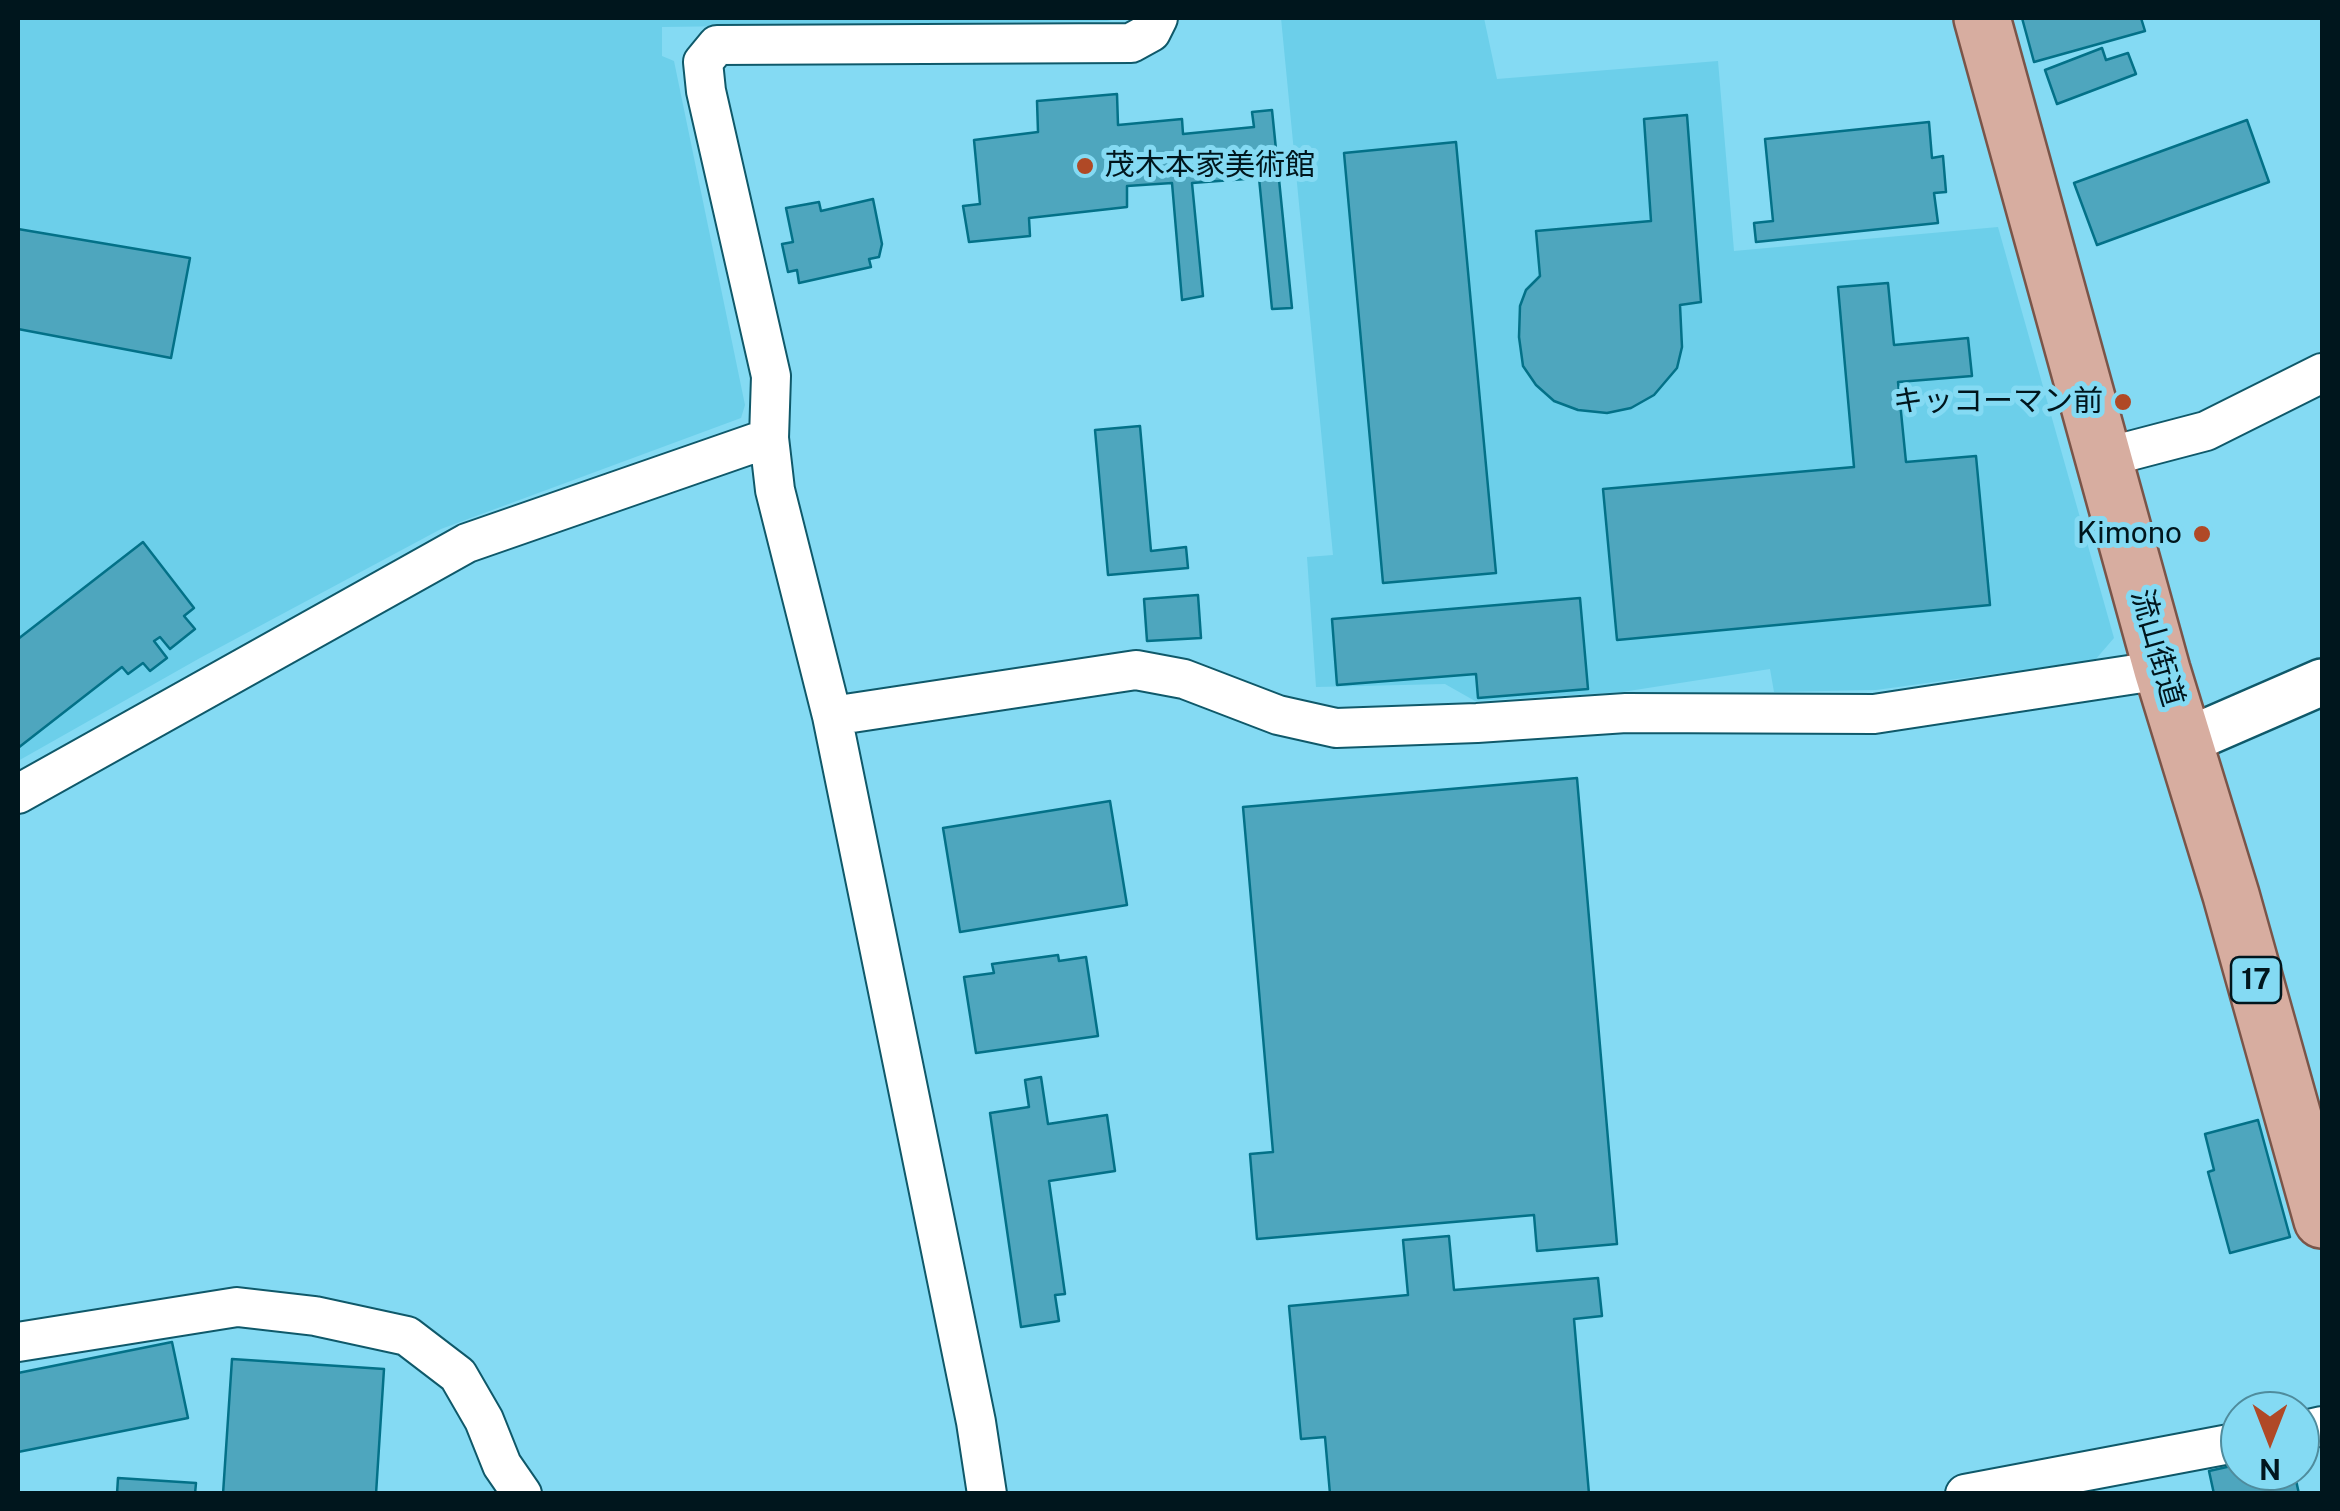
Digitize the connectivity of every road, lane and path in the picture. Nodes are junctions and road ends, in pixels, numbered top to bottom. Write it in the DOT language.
graph roads {
  1 [pos="1158,18"];
  2 [pos="1982,18"];
  3 [pos="2322,373"];
  4 [pos="769,438"];
  5 [pos="2102,458"];
  6 [pos="2162,670"];
  7 [pos="2322,682"];
  8 [pos="832,716"];
  9 [pos="2184,742"];
  10 [pos="18,794"];
  11 [pos="2307,1099"];
  12 [pos="2322,1220"];
  13 [pos="18,1342"];
  14 [pos="2220,1446"];
  15 [pos="522,1494"];
  16 [pos="986,1494"];
  17 [pos="1965,1494"];
  1 -- 4 [label="street"];
  2 -- 5 [label="main road, 流山街道 / 17"];
  3 -- 5 [label="street"];
  4 -- 8 [label="street"];
  4 -- 10 [label="street"];
  5 -- 6 [label="main road, 流山街道 / 17"];
  6 -- 8 [label="street"];
  6 -- 9 [label="main road, 流山街道 / 17"];
  7 -- 9 [label="street"];
  8 -- 16 [label="street"];
  9 -- 11 [label="main road, 流山街道 / 17"];
  11 -- 12 [label="main road, 流山街道 / 17"];
  13 -- 15 [label="street"];
  14 -- 17 [label="street"];
}
